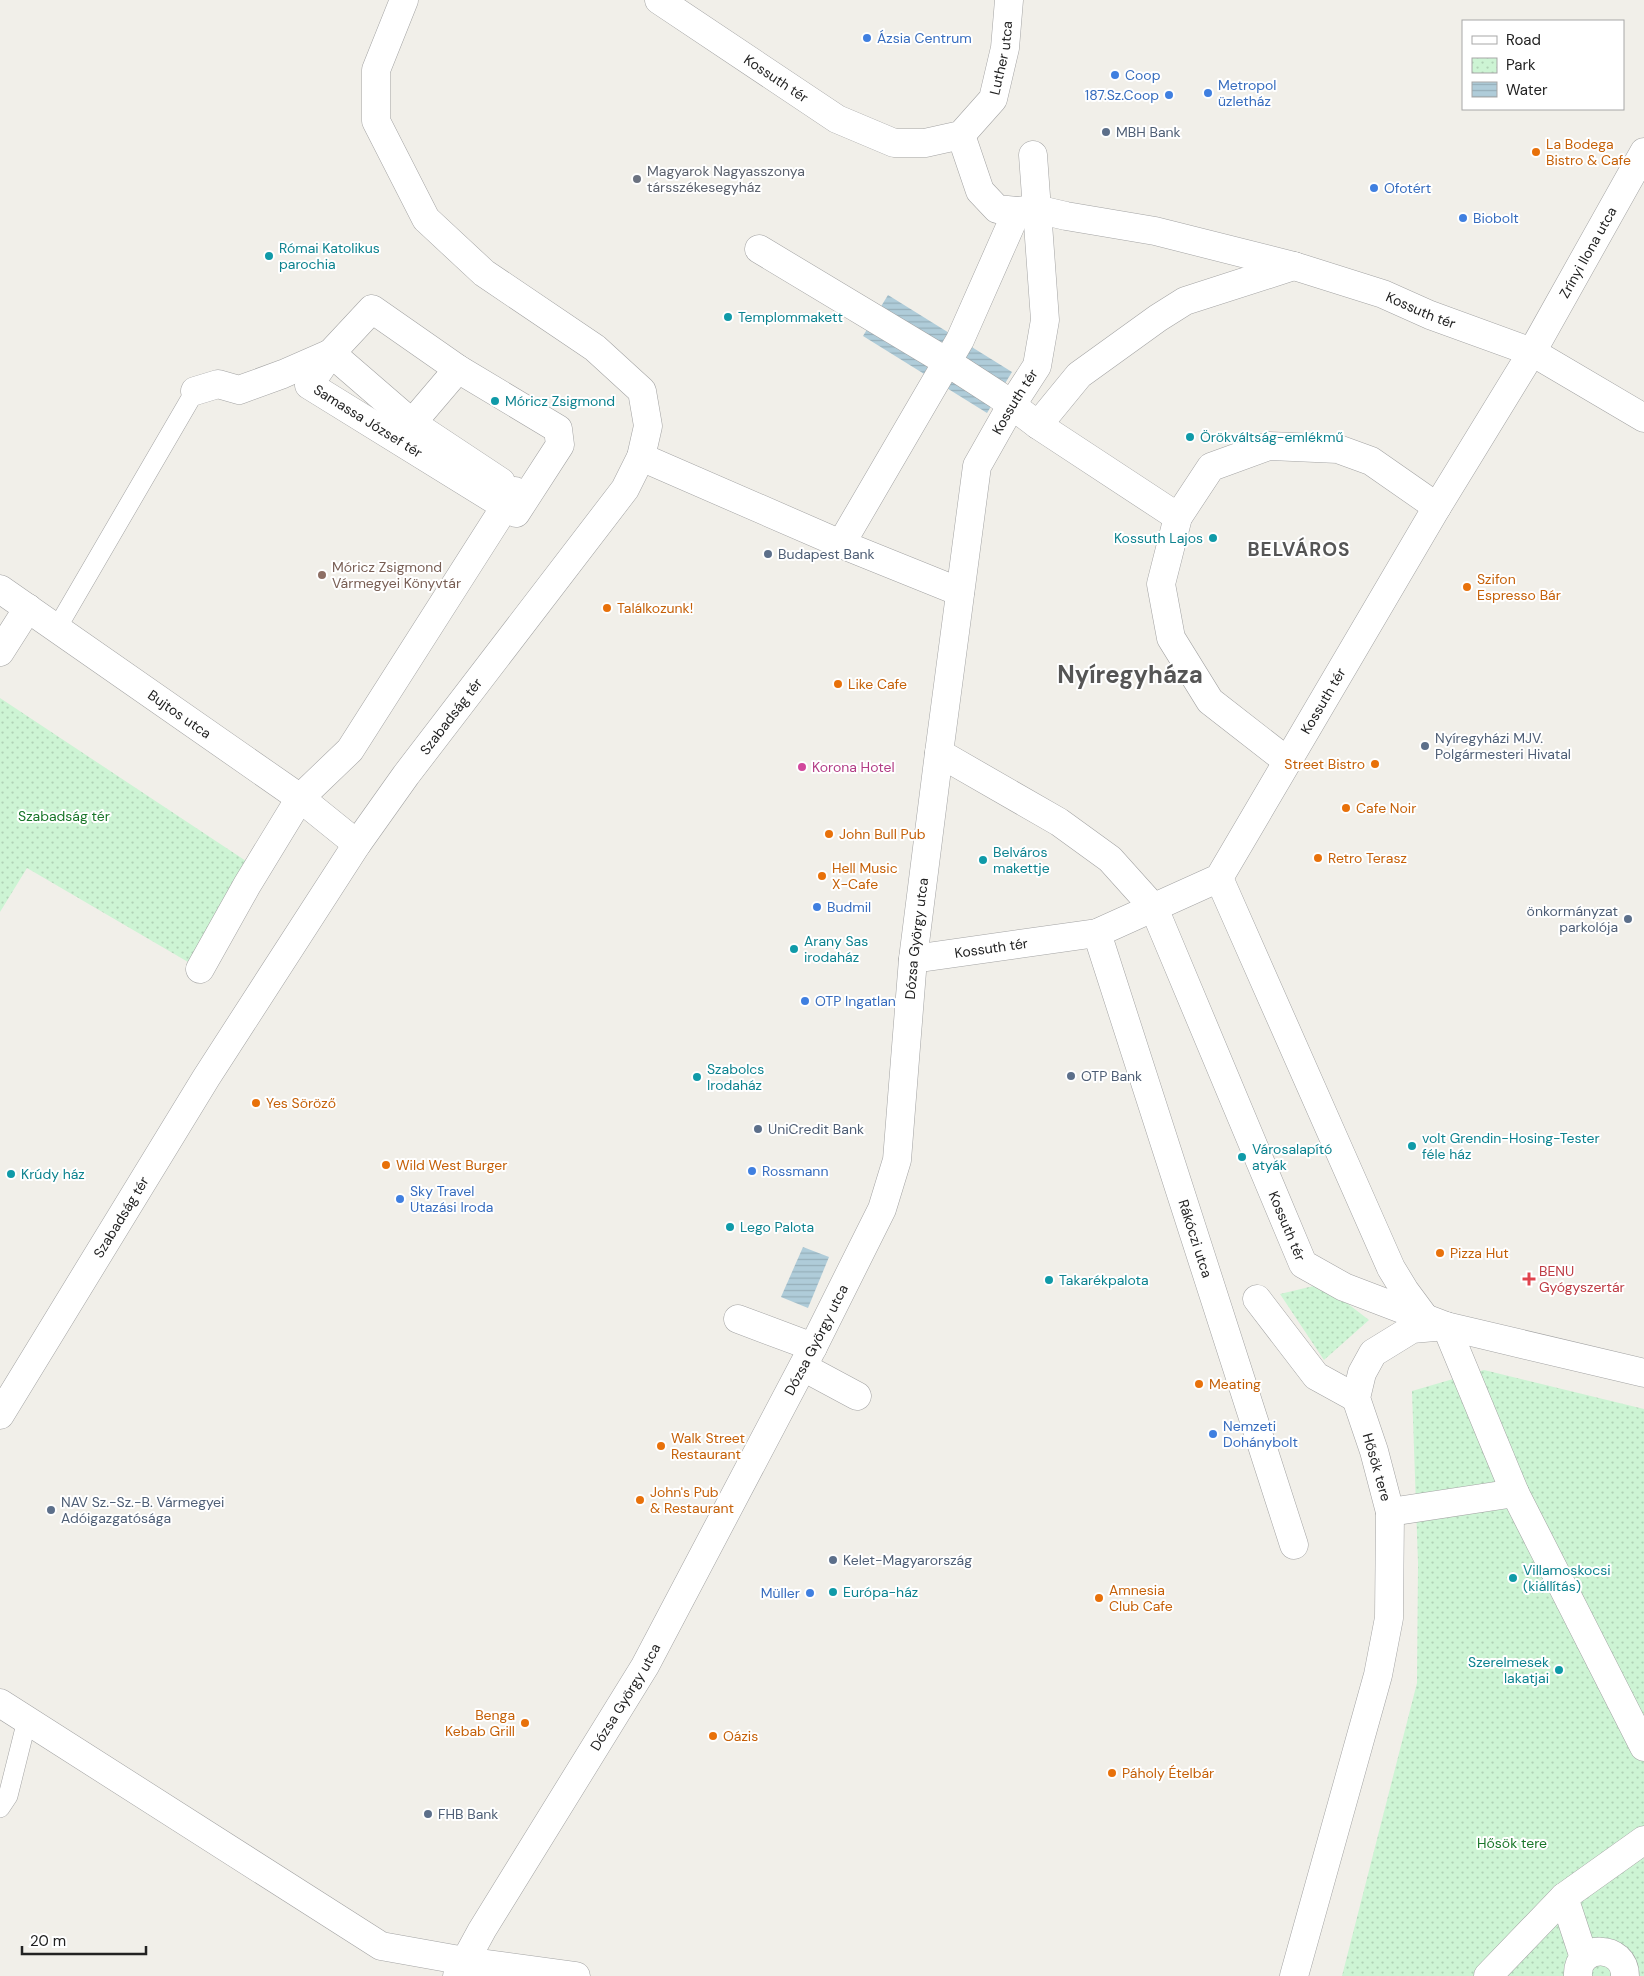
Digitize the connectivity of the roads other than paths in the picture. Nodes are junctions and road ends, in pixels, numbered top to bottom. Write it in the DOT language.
graph roads {
  1 [pos="404,0"];
  2 [pos="659,0"];
  3 [pos="1009,0"];
  4 [pos="961,135"];
  5 [pos="1644,152"];
  6 [pos="1033,155"];
  7 [pos="1026,210"];
  8 [pos="759,249"];
  9 [pos="1294,266"];
  10 [pos="1532,352"];
  11 [pos="331,353"];
  12 [pos="947,362"];
  13 [pos="458,369"];
  14 [pos="195,391"];
  15 [pos="1012,406"];
  16 [pos="1644,418"];
  17 [pos="412,423"];
  18 [pos="1038,425"];
  19 [pos="641,457"];
  20 [pos="510,499"];
  21 [pos="1437,507"];
  22 [pos="1178,516"];
  23 [pos="841,544"];
  24 [pos="0,589"];
  25 [pos="960,592"];
  26 [pos="28,608"];
  27 [pos="57,628"];
  28 [pos="956,629"];
  29 [pos="0,652"];
  30 [pos="938,753"];
  31 [pos="1287,761"];
  32 [pos="300,798"];
  33 [pos="357,844"];
  34 [pos="1219,878"];
  35 [pos="1154,908"];
  36 [pos="1097,933"];
  37 [pos="914,960"];
  38 [pos="200,969"];
  39 [pos="1257,1299"];
  40 [pos="738,1319"];
  41 [pos="1435,1322"];
  42 [pos="808,1357"];
  43 [pos="1644,1373"];
  44 [pos="857,1396"];
  45 [pos="1356,1398"];
  46 [pos="0,1415"];
  47 [pos="1515,1493"];
  48 [pos="1390,1512"];
  49 [pos="1294,1546"];
  50 [pos="0,1702"];
  51 [pos="27,1720"];
  52 [pos="1644,1747"];
  53 [pos="0,1808"];
  54 [pos="1644,1840"];
  55 [pos="1564,1896"];
  56 [pos="1581,1967"];
  57 [pos="461,1968"];
  58 [pos="1631,1971"];
  59 [pos="576,1976"];
  60 [pos="1294,1976"];
  61 [pos="1488,1976"];
  1 -- 19 [label="street"];
  2 -- 4 [label="street, Kossuth tér"];
  3 -- 4 [label="street, Luther utca"];
  4 -- 7 [label="street"];
  5 -- 10 [label="street, Zrínyi Ilona utca"];
  6 -- 7 [label="street"];
  7 -- 9 [label="street, Kossuth tér"];
  7 -- 12 [label="street"];
  7 -- 15 [label="street, Kossuth tér"];
  8 -- 12 [label="street"];
  9 -- 10 [label="street, Kossuth tér"];
  9 -- 18 [label="street"];
  10 -- 16 [label="street"];
  10 -- 21 [label="street, Kossuth tér"];
  11 -- 13 [label="street, Samassa József tér"];
  11 -- 14 [label="street"];
  11 -- 17 [label="street"];
  11 -- 20 [label="street, Samassa József tér"];
  12 -- 15 [label="street"];
  12 -- 23 [label="street"];
  13 -- 17 [label="street"];
  13 -- 20 [label="street, Samassa József tér"];
  14 -- 27 [label="lane"];
  15 -- 18 [label="street"];
  15 -- 25 [label="street, Kossuth tér"];
  17 -- 20 [label="street"];
  18 -- 22 [label="street"];
  19 -- 23 [label="street"];
  19 -- 33 [label="street, Szabadság tér"];
  20 -- 32 [label="street"];
  21 -- 22 [label="street"];
  21 -- 31 [label="street, Kossuth tér"];
  22 -- 31 [label="street"];
  23 -- 25 [label="street"];
  24 -- 26 [label="street, Bujtos utca"];
  25 -- 28 [label="street, Kossuth tér"];
  26 -- 27 [label="street, Bujtos utca"];
  26 -- 29 [label="street"];
  27 -- 32 [label="street, Bujtos utca"];
  28 -- 30 [label="street, Dózsa György utca"];
  30 -- 35 [label="street, Kossuth tér"];
  30 -- 37 [label="street, Dózsa György utca"];
  31 -- 34 [label="street, Kossuth tér"];
  32 -- 33 [label="street, Bujtos utca"];
  32 -- 38 [label="street"];
  33 -- 46 [label="street, Szabadság tér"];
  34 -- 35 [label="street, Kossuth tér"];
  34 -- 41 [label="street"];
  35 -- 36 [label="street, Kossuth tér"];
  35 -- 41 [label="street, Kossuth tér"];
  36 -- 37 [label="street, Kossuth tér"];
  36 -- 49 [label="street, Rákóczi utca"];
  37 -- 42 [label="street, Dózsa György utca"];
  39 -- 45 [label="street"];
  40 -- 42 [label="street"];
  41 -- 43 [label="street"];
  41 -- 45 [label="street"];
  41 -- 47 [label="street"];
  42 -- 44 [label="street"];
  42 -- 57 [label="street, Dózsa György utca"];
  45 -- 48 [label="street, Hősök tere"];
  47 -- 48 [label="street"];
  47 -- 52 [label="street"];
  48 -- 60 [label="street, Hősök tere"];
  50 -- 51 [label="street"];
  51 -- 53 [label="lane"];
  51 -- 57 [label="street"];
  54 -- 55 [label="street"];
  55 -- 56 [label="street"];
  55 -- 61 [label="street"];
  56 -- 58 [label="street"];
  57 -- 59 [label="street"];
}
